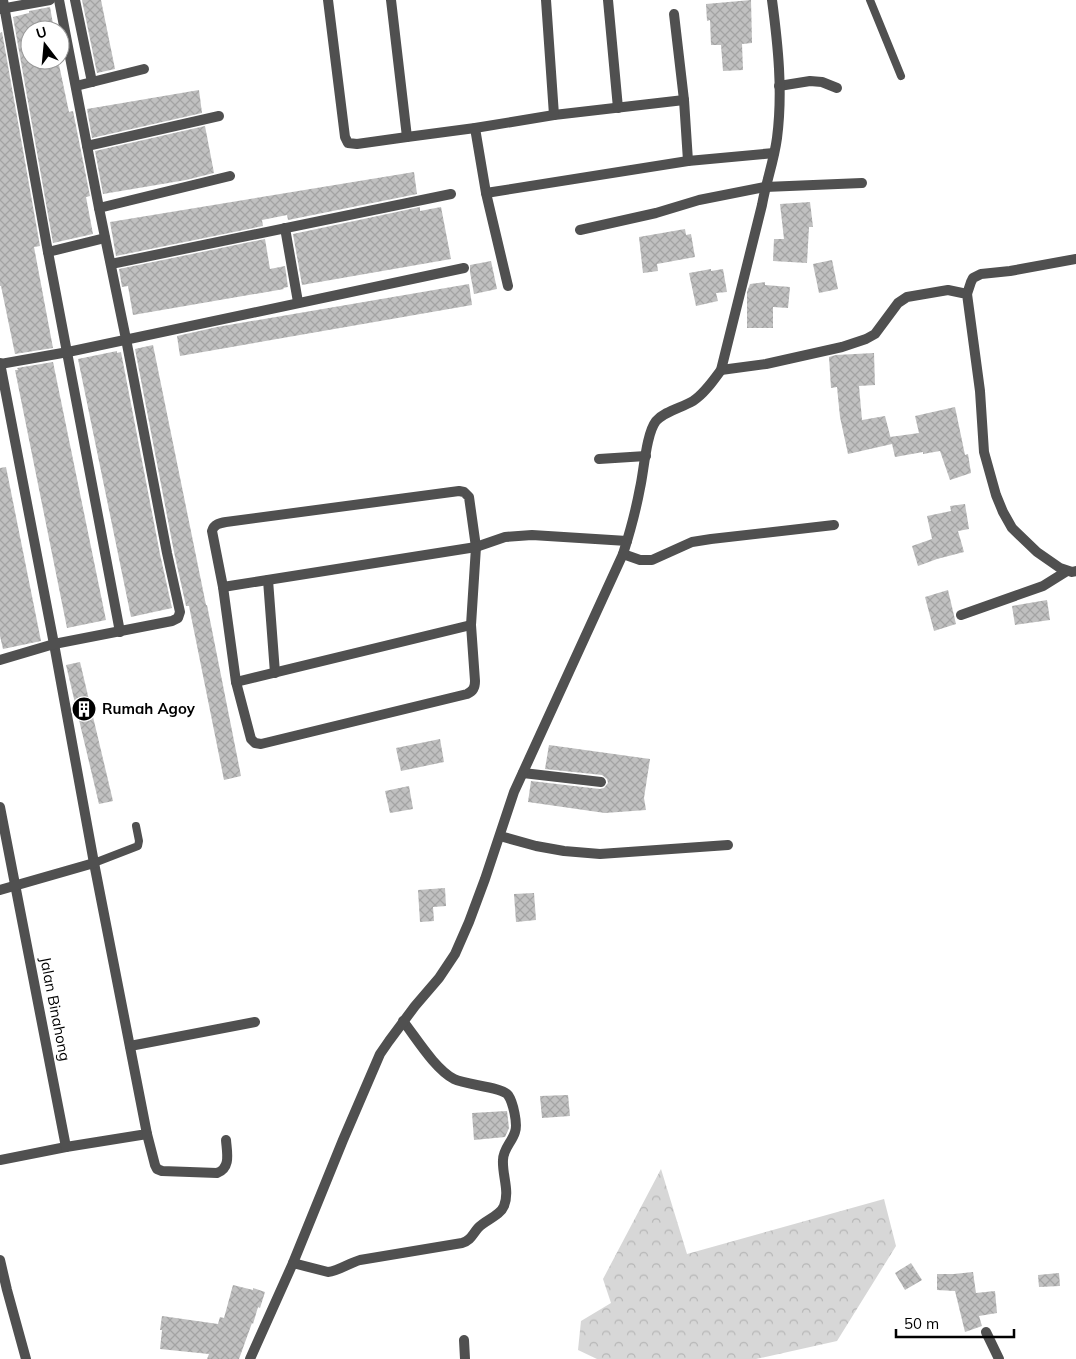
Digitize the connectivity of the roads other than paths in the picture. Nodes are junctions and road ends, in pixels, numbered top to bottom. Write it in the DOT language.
graph roads {
  1 [pos="50,0"];
  2 [pos="59,0"];
  3 [pos="75,0"];
  4 [pos="328,0"];
  5 [pos="391,0"];
  6 [pos="546,0"];
  7 [pos="608,0"];
  8 [pos="772,0"];
  9 [pos="870,0"];
  10 [pos="3,6"];
  11 [pos="674,14"];
  12 [pos="144,69"];
  13 [pos="901,76"];
  14 [pos="92,82"];
  15 [pos="76,86"];
  16 [pos="779,86"];
  17 [pos="838,88"];
  18 [pos="684,100"];
  19 [pos="618,108"];
  20 [pos="554,115"];
  21 [pos="219,116"];
  22 [pos="475,128"];
  23 [pos="408,137"];
  24 [pos="87,146"];
  25 [pos="774,153"];
  26 [pos="688,162"];
  27 [pos="230,176"];
  28 [pos="862,183"];
  29 [pos="765,187"];
  30 [pos="486,193"];
  31 [pos="451,194"];
  32 [pos="99,208"];
  33 [pos="285,228"];
  34 [pos="580,230"];
  35 [pos="105,238"];
  36 [pos="48,252"];
  37 [pos="1076,259"];
  38 [pos="111,264"];
  39 [pos="464,268"];
  40 [pos="508,286"];
  41 [pos="968,294"];
  42 [pos="298,302"];
  43 [pos="126,339"];
  44 [pos="68,352"];
  45 [pos="0,364"];
  46 [pos="721,370"];
  47 [pos="646,456"];
  48 [pos="599,459"];
  49 [pos="834,525"];
  50 [pos="627,541"];
  51 [pos="476,547"];
  52 [pos="623,554"];
  53 [pos="1071,571"];
  54 [pos="268,580"];
  55 [pos="223,587"];
  56 [pos="961,615"];
  57 [pos="471,625"];
  58 [pos="120,632"];
  59 [pos="54,644"];
  60 [pos="0,660"];
  61 [pos="275,673"];
  62 [pos="236,682"];
  63 [pos="523,773"];
  64 [pos="602,782"];
  65 [pos="0,807"];
  66 [pos="1,819"];
  67 [pos="136,826"];
  68 [pos="500,836"];
  69 [pos="728,845"];
  70 [pos="94,863"];
  71 [pos="16,885"];
  72 [pos="0,890"];
  73 [pos="255,1022"];
  74 [pos="404,1022"];
  75 [pos="130,1046"];
  76 [pos="148,1134"];
  77 [pos="226,1140"];
  78 [pos="66,1142"];
  79 [pos="0,1160"];
  80 [pos="0,1260"];
  81 [pos="293,1262"];
  82 [pos="986,1332"];
  83 [pos="464,1340"];
  84 [pos="26,1359"];
  85 [pos="250,1359"];
  86 [pos="465,1359"];
  87 [pos="999,1359"];
  1 -- 10 [label="street"];
  2 -- 15 [label="street"];
  3 -- 14 [label="street"];
  4 -- 23 [label="street"];
  5 -- 23 [label="street"];
  6 -- 20 [label="street"];
  7 -- 19 [label="street"];
  8 -- 16 [label="street"];
  9 -- 13 [label="lane"];
  10 -- 36 [label="street"];
  11 -- 18 [label="street"];
  12 -- 14 [label="street"];
  14 -- 15 [label="street"];
  15 -- 24 [label="street"];
  16 -- 17 [label="street"];
  16 -- 25 [label="street"];
  18 -- 19 [label="street"];
  18 -- 26 [label="street"];
  19 -- 20 [label="street"];
  20 -- 22 [label="street"];
  21 -- 24 [label="street"];
  22 -- 23 [label="street"];
  22 -- 30 [label="street"];
  24 -- 32 [label="street"];
  25 -- 26 [label="street"];
  25 -- 29 [label="street"];
  26 -- 30 [label="street"];
  27 -- 32 [label="street"];
  28 -- 29 [label="street"];
  29 -- 34 [label="street"];
  29 -- 46 [label="street"];
  30 -- 40 [label="street"];
  31 -- 33 [label="street"];
  32 -- 35 [label="street"];
  33 -- 38 [label="street"];
  33 -- 42 [label="street"];
  35 -- 36 [label="street"];
  35 -- 38 [label="street"];
  36 -- 44 [label="street"];
  37 -- 41 [label="street"];
  38 -- 43 [label="street"];
  39 -- 42 [label="street"];
  41 -- 46 [label="street"];
  41 -- 53 [label="street"];
  42 -- 43 [label="street"];
  43 -- 44 [label="street"];
  43 -- 58 [label="street"];
  44 -- 45 [label="street"];
  44 -- 58 [label="street"];
  45 -- 59 [label="street"];
  46 -- 47 [label="street"];
  47 -- 48 [label="street"];
  47 -- 50 [label="street"];
  49 -- 52 [label="street"];
  50 -- 51 [label="street"];
  50 -- 52 [label="street"];
  51 -- 54 [label="street"];
  51 -- 55 [label="street"];
  51 -- 57 [label="street"];
  52 -- 63 [label="street"];
  53 -- 56 [label="street"];
  54 -- 55 [label="street"];
  54 -- 61 [label="street"];
  55 -- 62 [label="street"];
  57 -- 61 [label="street"];
  57 -- 62 [label="street"];
  58 -- 59 [label="street"];
  59 -- 60 [label="street"];
  59 -- 70 [label="street"];
  61 -- 62 [label="street"];
  63 -- 64 [label="street"];
  63 -- 68 [label="street"];
  65 -- 66 [label="street, Jalan Binahong"];
  66 -- 71 [label="street, Jalan Binahong"];
  67 -- 70 [label="lane"];
  68 -- 69 [label="street"];
  68 -- 74 [label="street"];
  70 -- 71 [label="street"];
  70 -- 75 [label="street"];
  71 -- 72 [label="street"];
  71 -- 78 [label="street, Jalan Binahong"];
  73 -- 75 [label="street"];
  74 -- 81 [label="street"];
  74 -- 81 [label="street"];
  75 -- 76 [label="street"];
  76 -- 77 [label="street"];
  76 -- 78 [label="street"];
  78 -- 79 [label="street"];
  80 -- 84 [label="street"];
  81 -- 85 [label="street"];
  82 -- 87 [label="street"];
  83 -- 86 [label="street"];
}
